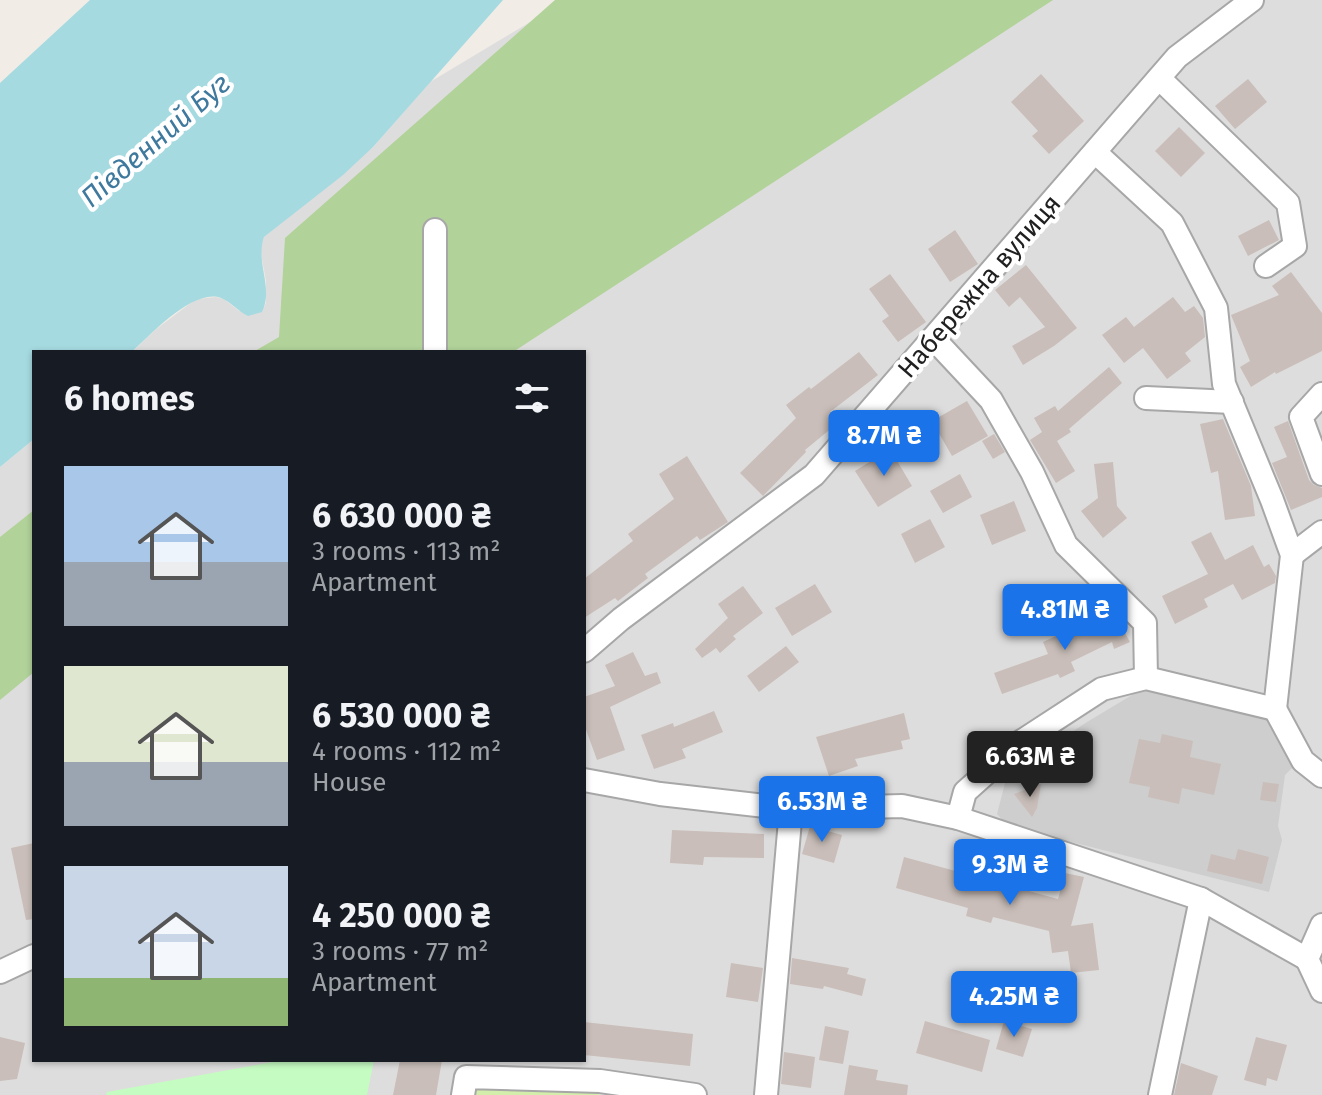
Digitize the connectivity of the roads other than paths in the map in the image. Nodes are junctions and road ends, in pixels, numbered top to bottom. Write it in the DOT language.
graph roads {
  1 [pos="1252,0"];
  2 [pos="1159,78"];
  3 [pos="1095,152"];
  4 [pos="435,230"];
  5 [pos="1266,266"];
  6 [pos="933,338"];
  7 [pos="435,350"];
  8 [pos="1322,394"];
  9 [pos="1146,398"];
  10 [pos="1232,402"];
  11 [pos="1322,474"];
  12 [pos="1322,532"];
  13 [pos="1292,555"];
  14 [pos="586,649"];
  15 [pos="1146,678"];
  16 [pos="1275,709"];
  17 [pos="1322,776"];
  18 [pos="586,780"];
  19 [pos="791,809"];
  20 [pos="958,818"];
  21 [pos="1201,899"];
  22 [pos="1322,925"];
  23 [pos="32,957"];
  24 [pos="1307,959"];
  25 [pos="0,972"];
  26 [pos="1322,991"];
  27 [pos="464,1086"];
  28 [pos="695,1095"];
  29 [pos="766,1095"];
  30 [pos="1160,1095"];
  1 -- 2 [label="street, Набережна вулиця"];
  2 -- 3 [label="street, Набережна вулиця"];
  2 -- 5 [label="street"];
  3 -- 6 [label="street, Набережна вулиця"];
  3 -- 10 [label="street"];
  4 -- 7 [label="street"];
  6 -- 14 [label="street, Набережна вулиця"];
  6 -- 15 [label="street"];
  8 -- 11 [label="street"];
  9 -- 10 [label="street"];
  10 -- 13 [label="street"];
  12 -- 13 [label="street"];
  13 -- 16 [label="street"];
  15 -- 16 [label="street"];
  15 -- 20 [label="street"];
  16 -- 17 [label="street"];
  18 -- 19 [label="street"];
  19 -- 20 [label="street"];
  19 -- 29 [label="street"];
  20 -- 21 [label="street"];
  21 -- 24 [label="street"];
  21 -- 30 [label="street"];
  22 -- 24 [label="street"];
  23 -- 25 [label="street"];
  24 -- 26 [label="street"];
  27 -- 28 [label="street"];
}
